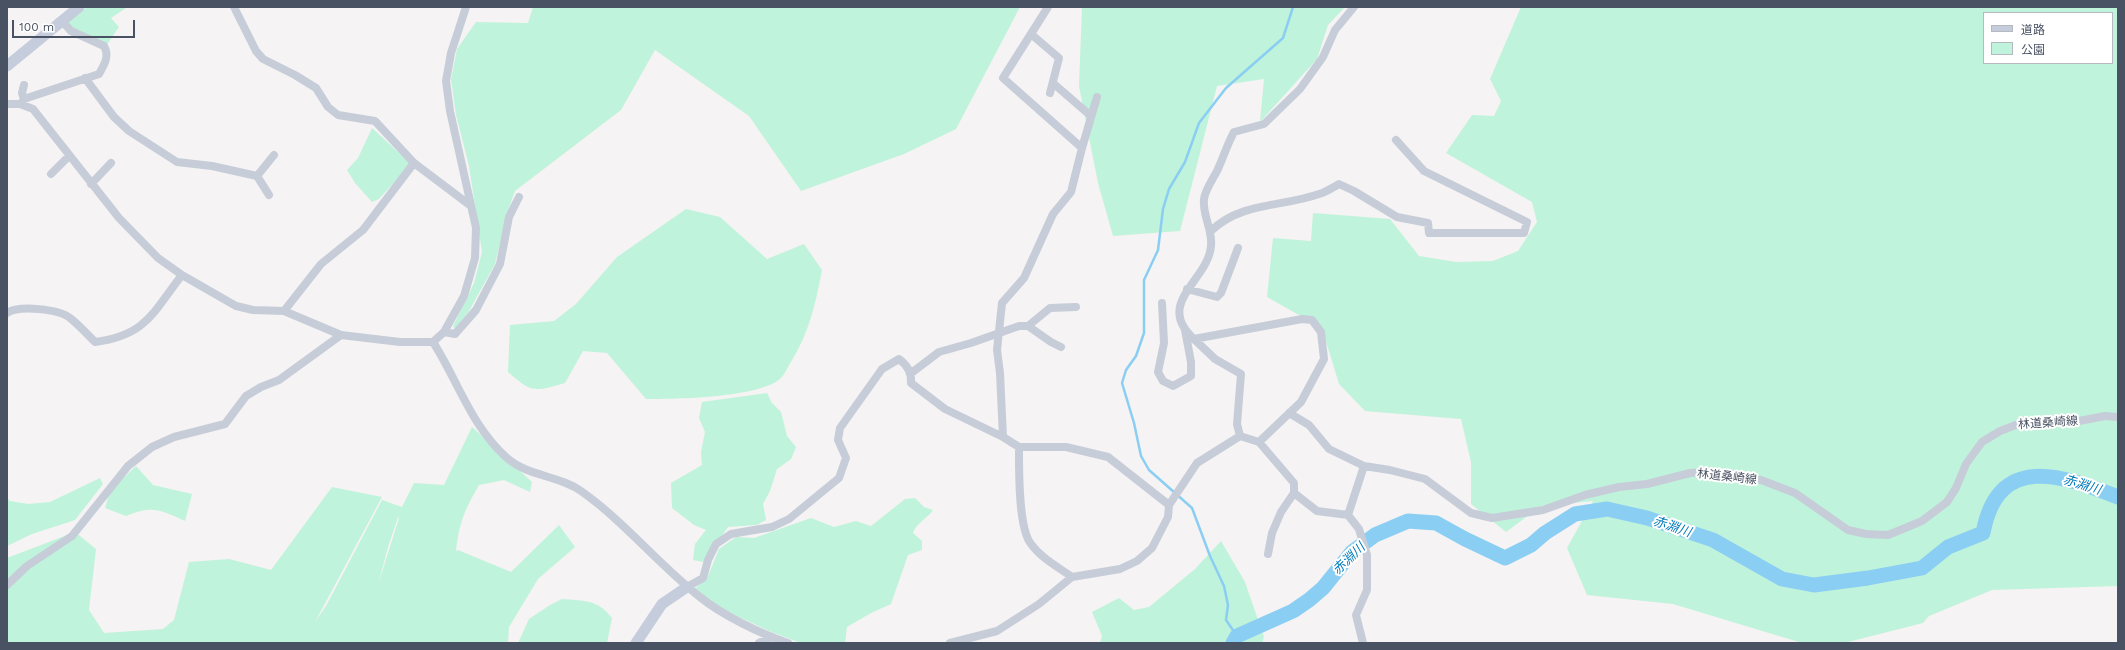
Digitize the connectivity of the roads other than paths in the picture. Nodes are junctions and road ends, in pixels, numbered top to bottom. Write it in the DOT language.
graph roads {
  1 [pos="78,7"];
  2 [pos="234,7"];
  3 [pos="466,7"];
  4 [pos="1048,7"];
  5 [pos="1354,7"];
  6 [pos="62,21"];
  7 [pos="1032,34"];
  8 [pos="7,66"];
  9 [pos="85,78"];
  10 [pos="1054,84"];
  11 [pos="24,85"];
  12 [pos="1050,93"];
  13 [pos="1097,97"];
  14 [pos="22,102"];
  15 [pos="7,104"];
  16 [pos="1091,116"];
  17 [pos="1396,140"];
  18 [pos="1082,148"];
  19 [pos="274,155"];
  20 [pos="69,156"];
  21 [pos="111,163"];
  22 [pos="414,163"];
  23 [pos="51,174"];
  24 [pos="258,176"];
  25 [pos="91,184"];
  26 [pos="269,195"];
  27 [pos="520,197"];
  28 [pos="471,206"];
  29 [pos="1211,231"];
  30 [pos="1238,248"];
  31 [pos="182,275"];
  32 [pos="1187,289"];
  33 [pos="1162,303"];
  34 [pos="1076,306"];
  35 [pos="284,311"];
  36 [pos="7,313"];
  37 [pos="1028,326"];
  38 [pos="1184,329"];
  39 [pos="444,332"];
  40 [pos="999,333"];
  41 [pos="341,335"];
  42 [pos="1194,339"];
  43 [pos="433,342"];
  44 [pos="1061,347"];
  45 [pos="910,374"];
  46 [pos="1289,413"];
  47 [pos="2118,417"];
  48 [pos="1240,436"];
  49 [pos="1003,437"];
  50 [pos="1259,442"];
  51 [pos="1019,447"];
  52 [pos="1364,466"];
  53 [pos="1294,493"];
  54 [pos="1170,503"];
  55 [pos="1348,515"];
  56 [pos="1268,554"];
  57 [pos="1072,577"];
  58 [pos="7,585"];
  59 [pos="688,587"];
  60 [pos="772,637"];
  61 [pos="636,643"];
  62 [pos="760,643"];
  63 [pos="788,643"];
  64 [pos="950,643"];
  65 [pos="1363,643"];
  1 -- 6 [label="street"];
  2 -- 22 [label="street"];
  3 -- 28 [label="street"];
  4 -- 7 [label="street"];
  5 -- 29 [label="street"];
  6 -- 8 [label="street"];
  6 -- 9 [label="street"];
  7 -- 10 [label="street"];
  7 -- 18 [label="street"];
  9 -- 14 [label="street"];
  9 -- 24 [label="street"];
  10 -- 12 [label="street"];
  10 -- 16 [label="street"];
  11 -- 14 [label="street"];
  13 -- 16 [label="street"];
  14 -- 15 [label="street"];
  14 -- 20 [label="street"];
  16 -- 18 [label="street"];
  17 -- 29 [label="street"];
  18 -- 40 [label="street"];
  19 -- 24 [label="street"];
  20 -- 23 [label="street"];
  20 -- 25 [label="street"];
  21 -- 25 [label="street"];
  22 -- 28 [label="street"];
  22 -- 35 [label="street"];
  24 -- 26 [label="street"];
  25 -- 31 [label="street"];
  27 -- 39 [label="street"];
  28 -- 39 [label="street"];
  29 -- 32 [label="street"];
  30 -- 32 [label="street"];
  31 -- 35 [label="street"];
  31 -- 36 [label="street"];
  32 -- 38 [label="street"];
  33 -- 38 [label="street"];
  34 -- 37 [label="street"];
  35 -- 41 [label="street"];
  37 -- 40 [label="street"];
  37 -- 44 [label="street"];
  38 -- 42 [label="street"];
  39 -- 43 [label="street"];
  40 -- 45 [label="street"];
  40 -- 49 [label="street"];
  41 -- 43 [label="street"];
  41 -- 58 [label="street"];
  42 -- 46 [label="street"];
  42 -- 48 [label="street"];
  43 -- 59 [label="street"];
  45 -- 49 [label="street"];
  45 -- 59 [label="street"];
  46 -- 50 [label="street"];
  46 -- 52 [label="street, 林道桑崎線"];
  47 -- 52 [label="street, 林道桑崎線"];
  48 -- 50 [label="street"];
  48 -- 54 [label="street"];
  49 -- 51 [label="street"];
  50 -- 53 [label="street"];
  51 -- 54 [label="street"];
  51 -- 57 [label="street"];
  52 -- 55 [label="street"];
  53 -- 55 [label="street"];
  53 -- 56 [label="street"];
  54 -- 57 [label="street"];
  55 -- 65 [label="street"];
  57 -- 64 [label="street"];
  59 -- 60 [label="street"];
  59 -- 61 [label="street"];
  60 -- 62 [label="street"];
  60 -- 63 [label="street"];
}
